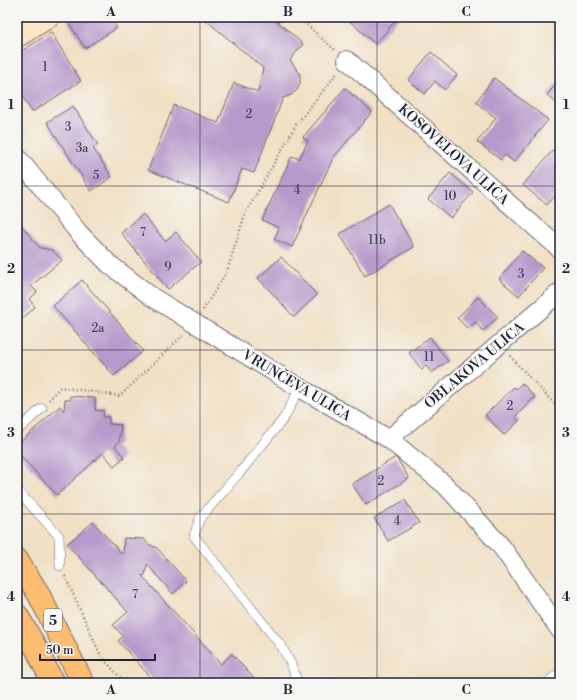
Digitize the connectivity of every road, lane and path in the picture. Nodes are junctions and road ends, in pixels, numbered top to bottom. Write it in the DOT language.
graph roads {
  1 [pos="48,17"];
  2 [pos="298,17"];
  3 [pos="17,36"];
  4 [pos="347,60"];
  5 [pos="17,158"];
  6 [pos="560,249"];
  7 [pos="560,292"];
  8 [pos="194,324"];
  9 [pos="506,352"];
  10 [pos="300,388"];
  11 [pos="42,408"];
  12 [pos="560,410"];
  13 [pos="17,431"];
  14 [pos="389,439"];
  15 [pos="17,490"];
  16 [pos="17,560"];
  17 [pos="60,566"];
  18 [pos="17,615"];
  19 [pos="560,630"];
  20 [pos="560,672"];
  21 [pos="53,683"];
  22 [pos="83,683"];
  23 [pos="125,683"];
  24 [pos="298,683"];
  25 [pos="547,683"];
  1 -- 3 [label="street"];
  2 -- 4 [label="path"];
  4 -- 6 [label="street, KOSOVELOVA ULICA"];
  4 -- 8 [label="path"];
  5 -- 8 [label="street, VRUNČEVA ULICA"];
  7 -- 14 [label="street, OBLAKOVA ULICA"];
  8 -- 10 [label="street, VRUNČEVA ULICA"];
  8 -- 11 [label="path"];
  9 -- 12 [label="path"];
  10 -- 14 [label="street, VRUNČEVA ULICA"];
  10 -- 24 [label="lane"];
  11 -- 13 [label="lane"];
  14 -- 19 [label="street, VRUNČEVA ULICA"];
  15 -- 17 [label="lane"];
  16 -- 22 [label="main road, 5"];
  17 -- 23 [label="path"];
  18 -- 21 [label="main road, 5"];
  20 -- 25 [label="lane"];
}
